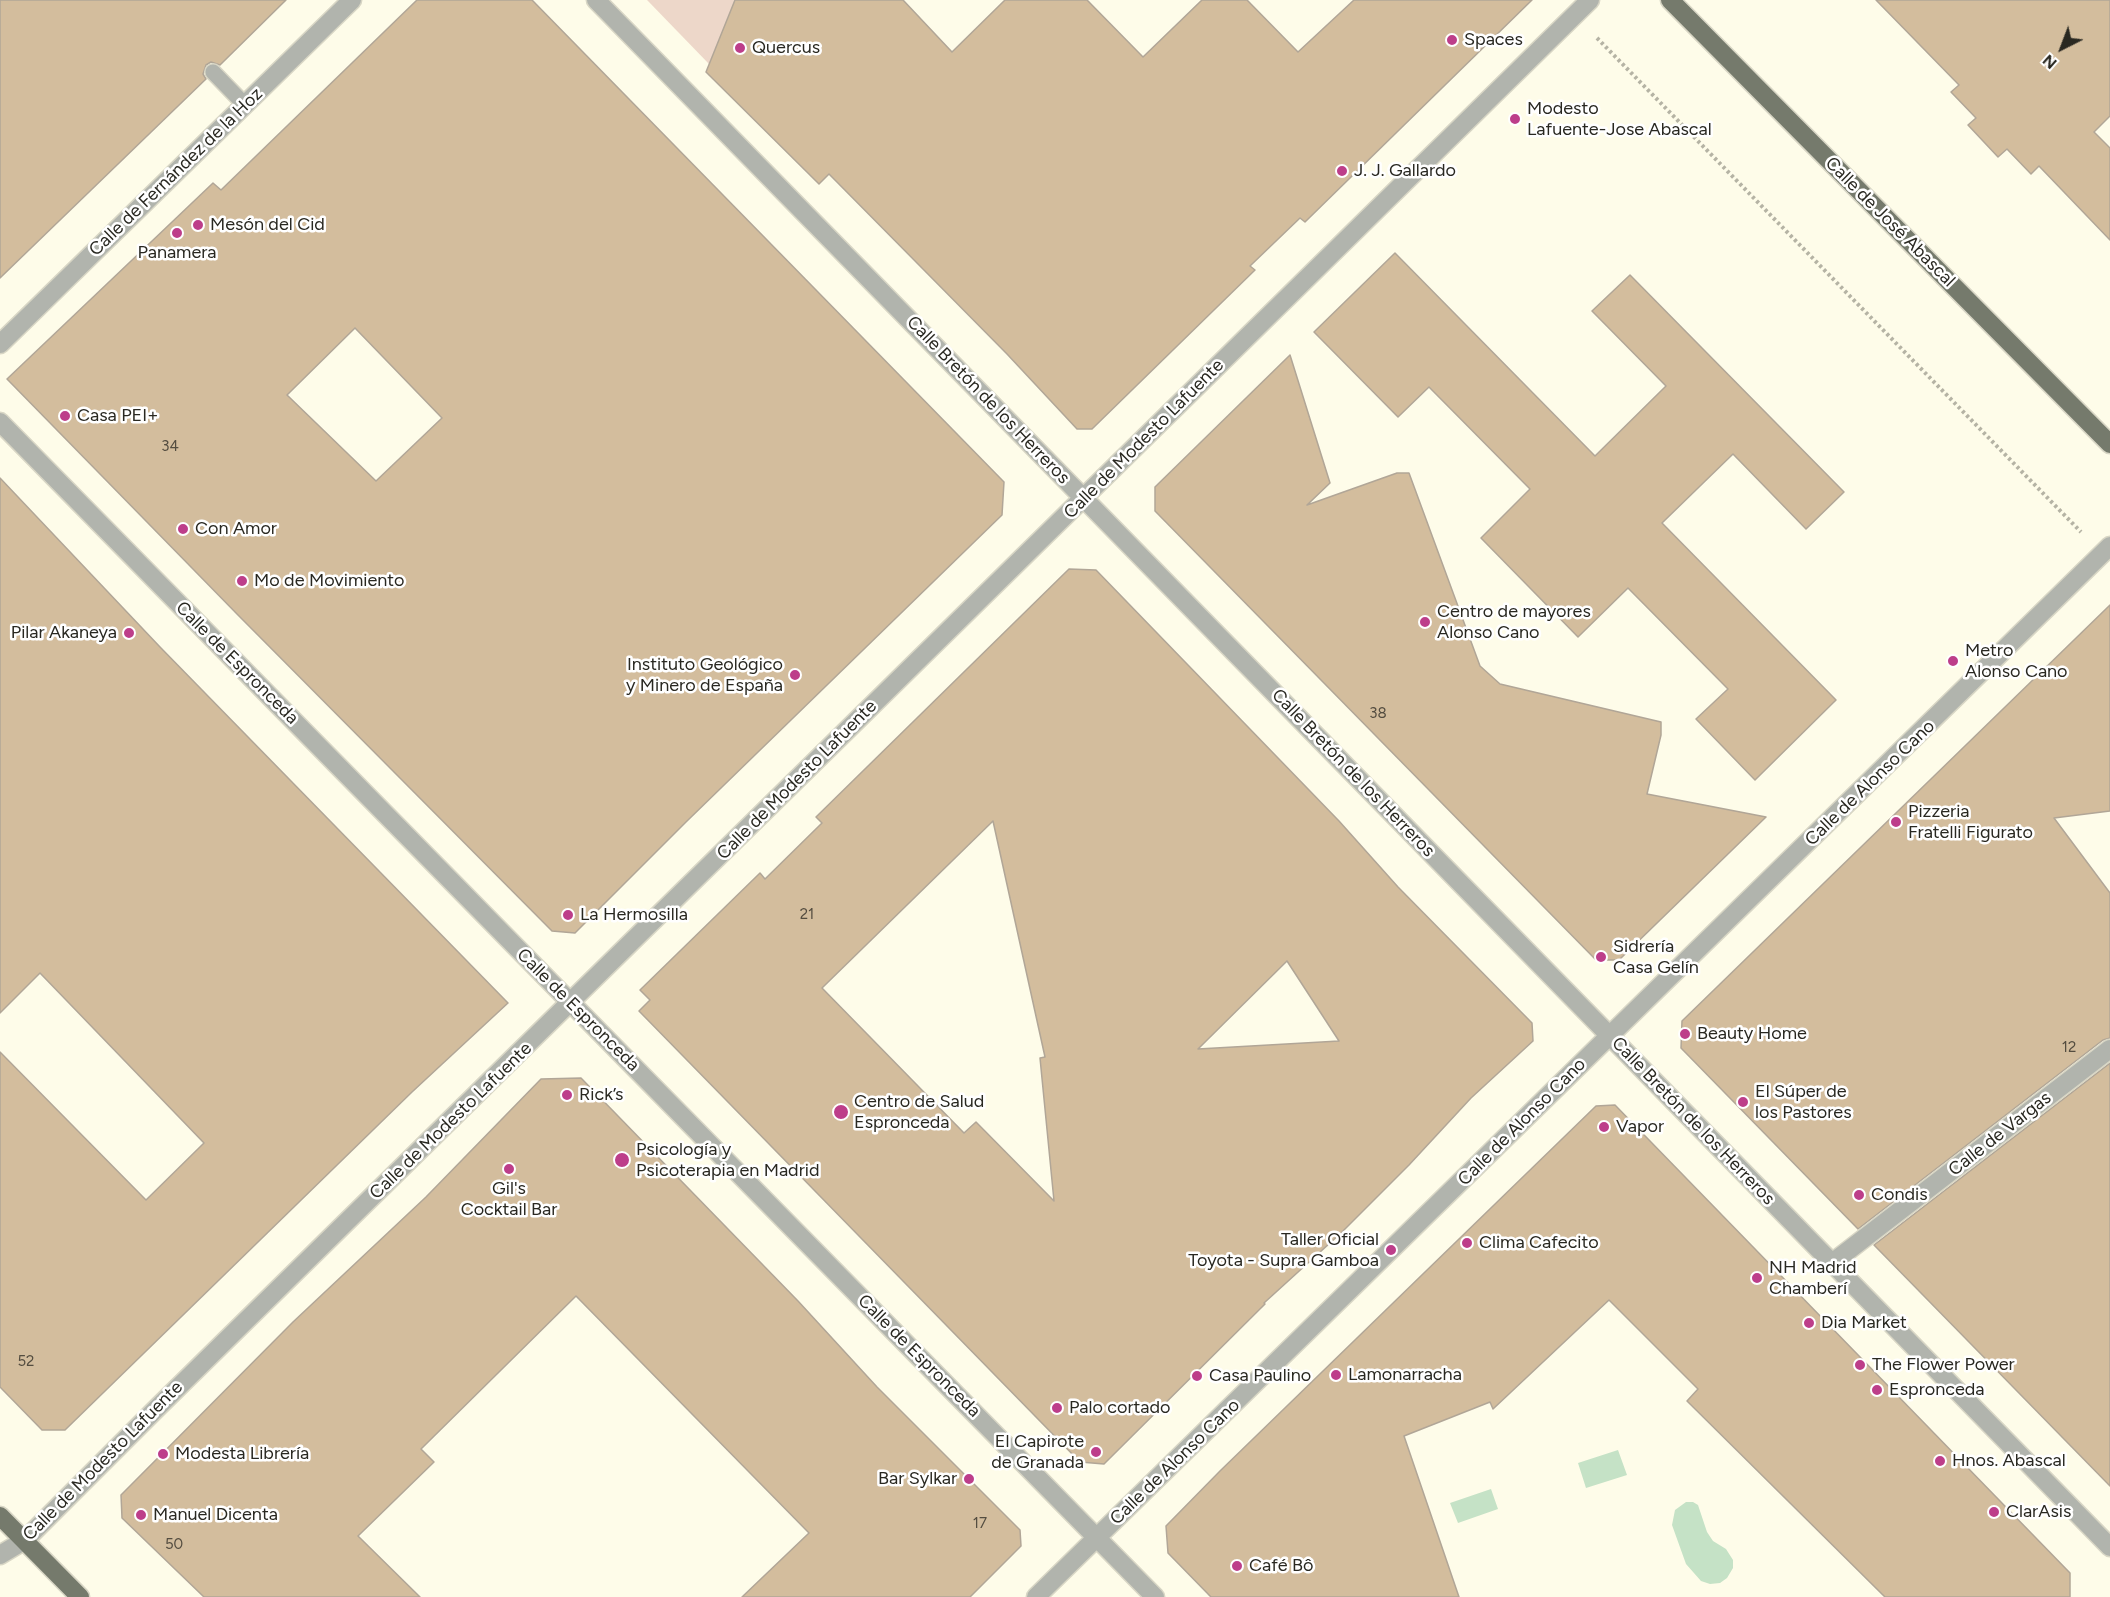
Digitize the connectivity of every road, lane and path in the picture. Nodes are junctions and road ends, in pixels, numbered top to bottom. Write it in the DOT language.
graph roads {
  1 [pos="352,0"];
  2 [pos="596,0"];
  3 [pos="1590,0"];
  4 [pos="1670,0"];
  5 [pos="1597,38"];
  6 [pos="213,72"];
  7 [pos="245,105"];
  8 [pos="0,344"];
  9 [pos="0,422"];
  10 [pos="2110,444"];
  11 [pos="1084,498"];
  12 [pos="2082,533"];
  13 [pos="2110,546"];
  14 [pos="571,1003"];
  15 [pos="1609,1035"];
  16 [pos="2110,1049"];
  17 [pos="1832,1263"];
  18 [pos="0,1515"];
  19 [pos="1097,1537"];
  20 [pos="25,1540"];
  21 [pos="2110,1547"];
  22 [pos="0,1555"];
  23 [pos="80,1597"];
  24 [pos="1036,1597"];
  25 [pos="1155,1597"];
  1 -- 7 [label="street, Calle de Fernández de la Hoz"];
  2 -- 11 [label="street, Calle Bretón de los Herreros"];
  3 -- 11 [label="street, Calle de Modesto Lafuente"];
  4 -- 10 [label="main road, Calle de José Abascal"];
  5 -- 12 [label="path"];
  6 -- 7 [label="lane"];
  7 -- 8 [label="street, Calle de Fernández de la Hoz"];
  9 -- 14 [label="street, Calle de Espronceda"];
  11 -- 14 [label="street, Calle de Modesto Lafuente"];
  11 -- 15 [label="street, Calle Bretón de los Herreros"];
  13 -- 15 [label="street, Calle de Alonso Cano"];
  14 -- 19 [label="street, Calle de Espronceda"];
  14 -- 20 [label="street, Calle de Modesto Lafuente"];
  15 -- 17 [label="street, Calle Bretón de los Herreros"];
  15 -- 19 [label="street, Calle de Alonso Cano"];
  16 -- 17 [label="street, Calle de Vargas"];
  17 -- 21 [label="street, Calle Bretón de los Herreros"];
  18 -- 20 [label="main road"];
  19 -- 24 [label="street, Calle de Alonso Cano"];
  19 -- 25 [label="street, Calle de Espronceda"];
  20 -- 22 [label="street, Calle de Modesto Lafuente"];
  20 -- 23 [label="main road"];
}
